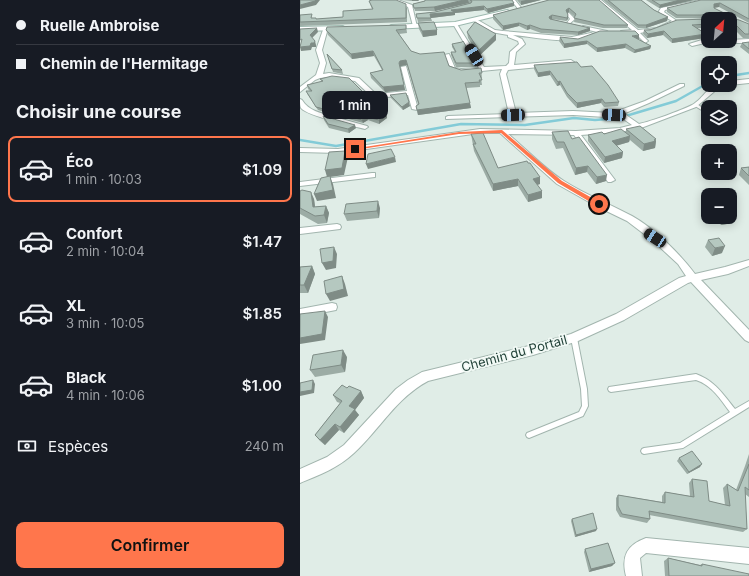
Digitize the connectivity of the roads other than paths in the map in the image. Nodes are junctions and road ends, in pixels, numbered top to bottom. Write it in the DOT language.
graph roads {
  1 [pos="394,0"];
  2 [pos="513,0"];
  3 [pos="598,0"];
  4 [pos="706,0"];
  5 [pos="417,5"];
  6 [pos="410,6"];
  7 [pos="527,7"];
  8 [pos="521,8"];
  9 [pos="656,11"];
  10 [pos="662,13"];
  11 [pos="420,14"];
  12 [pos="569,14"];
  13 [pos="412,15"];
  14 [pos="476,20"];
  15 [pos="455,24"];
  16 [pos="416,26"];
  17 [pos="386,27"];
  18 [pos="326,28"];
  19 [pos="348,28"];
  20 [pos="300,29"];
  21 [pos="605,32"];
  22 [pos="611,32"];
  23 [pos="618,32"];
  24 [pos="637,32"];
  25 [pos="503,34"];
  26 [pos="645,40"];
  27 [pos="749,41"];
  28 [pos="692,44"];
  29 [pos="447,55"];
  30 [pos="571,62"];
  31 [pos="404,67"];
  32 [pos="507,67"];
  33 [pos="482,68"];
  34 [pos="319,76"];
  35 [pos="749,81"];
  36 [pos="737,82"];
  37 [pos="682,85"];
  38 [pos="300,90"];
  39 [pos="411,92"];
  40 [pos="711,92"];
  41 [pos="375,96"];
  42 [pos="300,101"];
  43 [pos="696,105"];
  44 [pos="701,108"];
  45 [pos="415,109"];
  46 [pos="513,115"];
  47 [pos="614,115"];
  48 [pos="334,118"];
  49 [pos="448,118"];
  50 [pos="639,126"];
  51 [pos="365,127"];
  52 [pos="502,132"];
  53 [pos="576,132"];
  54 [pos="300,150"];
  55 [pos="372,176"];
  56 [pos="611,180"];
  57 [pos="300,184"];
  58 [pos="337,227"];
  59 [pos="300,231"];
  60 [pos="749,263"];
  61 [pos="692,277"];
  62 [pos="332,308"];
  63 [pos="300,313"];
  64 [pos="749,337"];
  65 [pos="574,338"];
  66 [pos="611,389"];
  67 [pos="749,404"];
  68 [pos="734,413"];
  69 [pos="529,434"];
  70 [pos="644,451"];
  71 [pos="300,476"];
  72 [pos="749,556"];
  73 [pos="634,576"];
  1 -- 6 [label="street"];
  2 -- 8 [label="street"];
  3 -- 24 [label="street"];
  4 -- 10 [label="street"];
  5 -- 6 [label="street"];
  6 -- 13 [label="street"];
  7 -- 8 [label="street"];
  8 -- 14 [label="street"];
  9 -- 10 [label="street"];
  10 -- 24 [label="street"];
  11 -- 13 [label="street"];
  12 -- 21 [label="street"];
  13 -- 16 [label="street"];
  14 -- 15 [label="street"];
  14 -- 25 [label="street"];
  15 -- 16 [label="street"];
  15 -- 33 [label="street"];
  16 -- 17 [label="street"];
  18 -- 19 [label="street"];
  18 -- 20 [label="street"];
  18 -- 34 [label="street"];
  21 -- 22 [label="street"];
  21 -- 25 [label="street"];
  23 -- 24 [label="street"];
  24 -- 26 [label="street"];
  25 -- 32 [label="street"];
  27 -- 28 [label="street"];
  29 -- 33 [label="street"];
  30 -- 32 [label="street"];
  31 -- 39 [label="street"];
  32 -- 33 [label="street"];
  32 -- 46 [label="street"];
  34 -- 38 [label="street"];
  34 -- 41 [label="street"];
  35 -- 36 [label="street"];
  37 -- 47 [label="street"];
  39 -- 41 [label="street"];
  39 -- 45 [label="street"];
  40 -- 43 [label="street"];
  41 -- 48 [label="street"];
  42 -- 48 [label="street"];
  43 -- 44 [label="lane"];
  43 -- 50 [label="street"];
  46 -- 47 [label="street"];
  46 -- 49 [label="street"];
  47 -- 50 [label="street"];
  48 -- 51 [label="street"];
  50 -- 53 [label="street"];
  52 -- 53 [label="street"];
  52 -- 54 [label="street"];
  52 -- 61 [label="street"];
  53 -- 56 [label="street"];
  55 -- 57 [label="street"];
  58 -- 59 [label="street"];
  60 -- 61 [label="street, Chemin du Portail"];
  61 -- 64 [label="street"];
  61 -- 65 [label="street, Chemin du Portail"];
  62 -- 63 [label="street"];
  65 -- 69 [label="lane"];
  65 -- 71 [label="street, Chemin du Portail"];
  66 -- 68 [label="lane"];
  67 -- 68 [label="lane"];
  68 -- 70 [label="lane"];
  72 -- 73 [label="street"];
}
